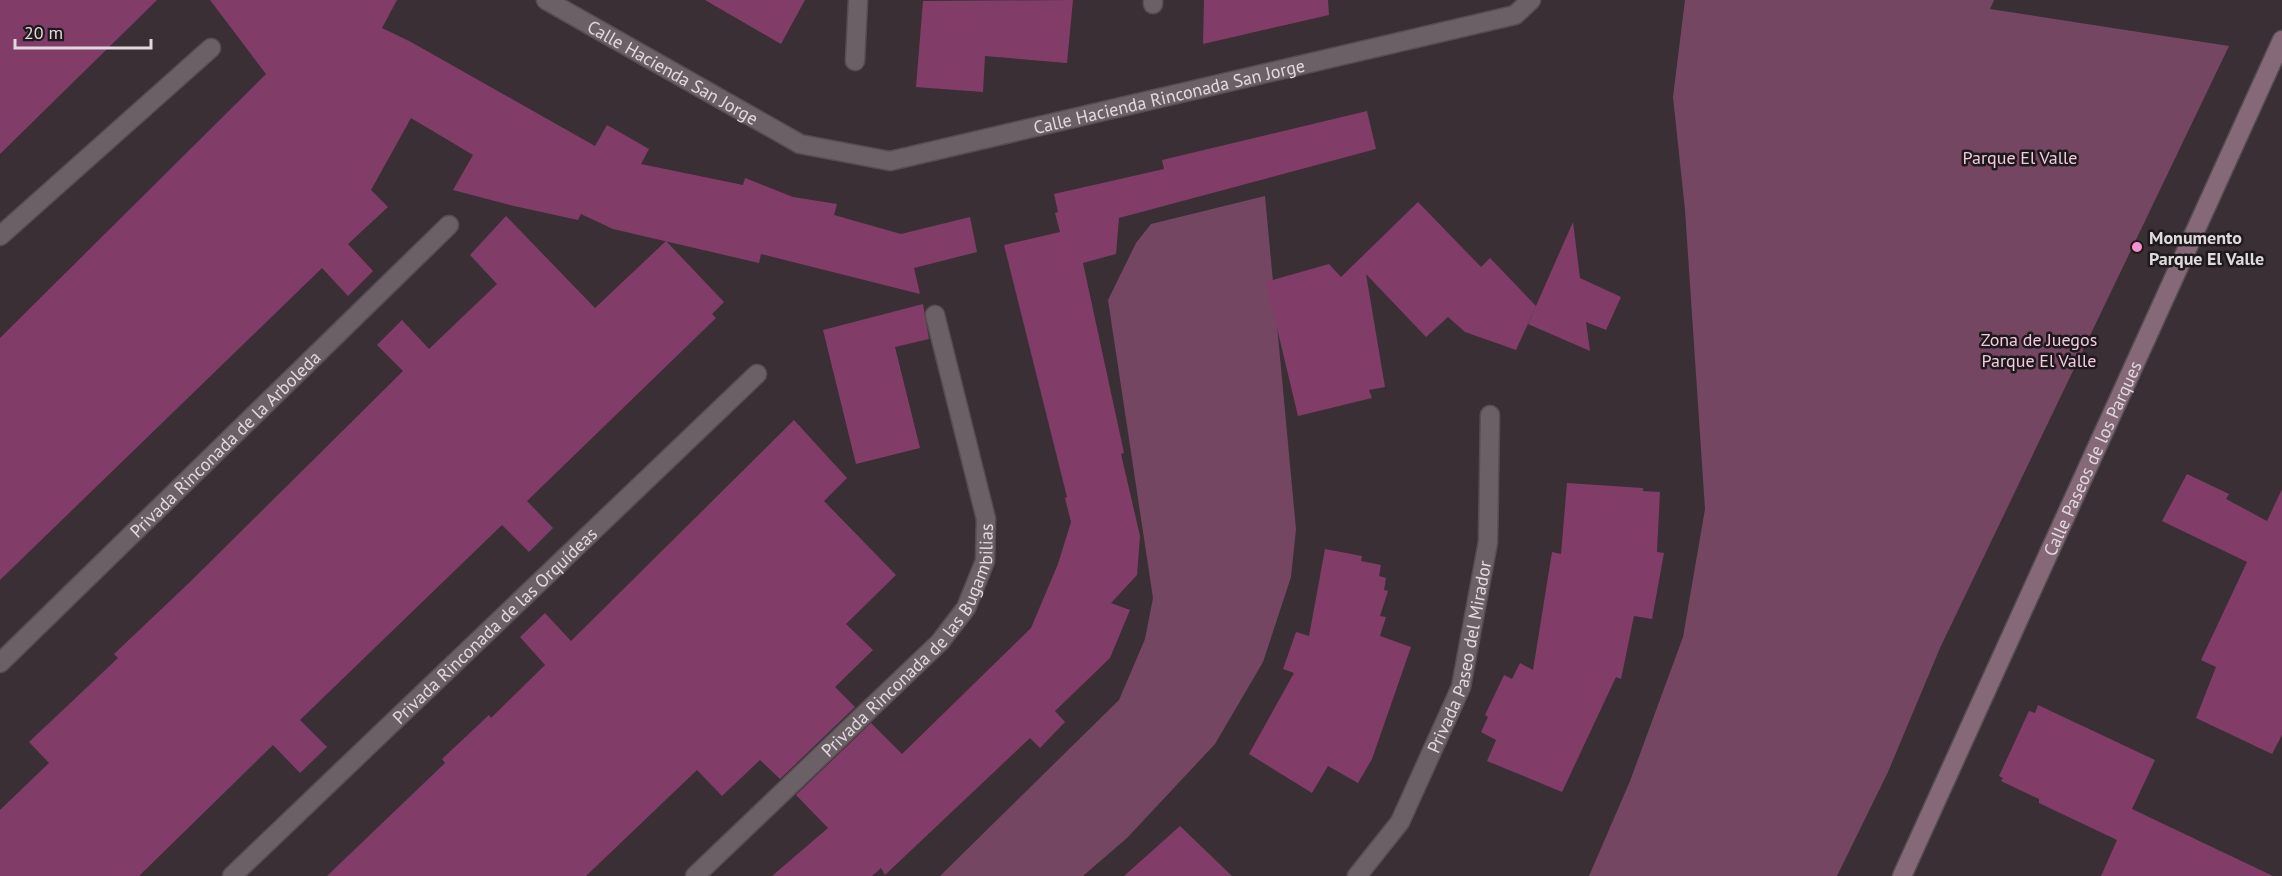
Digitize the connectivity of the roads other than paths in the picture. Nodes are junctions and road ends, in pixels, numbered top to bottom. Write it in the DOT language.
graph roads {
  1 [pos="546,0"];
  2 [pos="858,0"];
  3 [pos="1532,0"];
  4 [pos="2282,40"];
  5 [pos="211,48"];
  6 [pos="855,61"];
  7 [pos="800,144"];
  8 [pos="449,225"];
  9 [pos="0,236"];
  10 [pos="935,315"];
  11 [pos="757,374"];
  12 [pos="1490,415"];
  13 [pos="0,663"];
  14 [pos="232,876"];
  15 [pos="695,876"];
  16 [pos="1356,876"];
  17 [pos="1902,876"];
  1 -- 7 [label="street, Calle Hacienda San Jorge"];
  2 -- 6 [label="street"];
  3 -- 7 [label="street, Calle Hacienda Rinconada San Jorge"];
  4 -- 17 [label="street, Calle Paseos de los Parques"];
  5 -- 9 [label="street"];
  8 -- 13 [label="street, Privada Rinconada de la Arboleda"];
  10 -- 15 [label="street, Privada Rinconada de las Bugambilias"];
  11 -- 14 [label="street, Privada Rinconada de las Orquídeas"];
  12 -- 16 [label="street, Privada Paseo del Mirador"];
}
